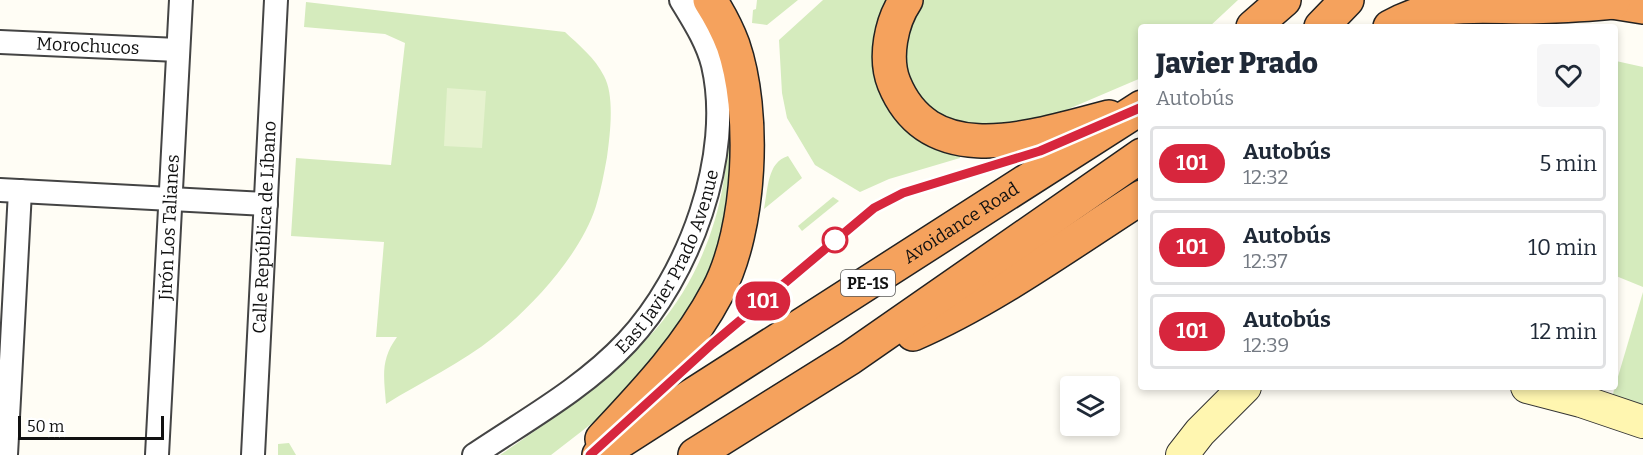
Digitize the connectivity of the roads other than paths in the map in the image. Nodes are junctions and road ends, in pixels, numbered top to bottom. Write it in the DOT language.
graph roads {
  1 [pos="181,0"];
  2 [pos="276,0"];
  3 [pos="681,0"];
  4 [pos="710,0"];
  5 [pos="906,0"];
  6 [pos="1281,3"];
  7 [pos="1618,3"];
  8 [pos="1256,24"];
  9 [pos="1397,24"];
  10 [pos="0,42"];
  11 [pos="178,50"];
  12 [pos="1138,109"];
  13 [pos="1138,110"];
  14 [pos="1138,158"];
  15 [pos="10,190"];
  16 [pos="170,199"];
  17 [pos="1138,200"];
  18 [pos="266,204"];
  19 [pos="850,358"];
  20 [pos="1243,390"];
  21 [pos="1539,390"];
  22 [pos="1643,422"];
  23 [pos="1198,447"];
  24 [pos="6,455"];
  25 [pos="156,455"];
  26 [pos="253,455"];
  27 [pos="474,455"];
  28 [pos="587,455"];
  29 [pos="599,455"];
  30 [pos="695,455"];
  1 -- 11 [label="street, Jirón Los Talianes"];
  2 -- 18 [label="street, Calle República de Líbano"];
  3 -- 27 [label="street, East Javier Prado Avenue"];
  4 -- 28 [label="highway"];
  5 -- 12 [label="highway"];
  6 -- 8 [label="highway"];
  7 -- 9 [label="highway"];
  10 -- 11 [label="street, Morochucos"];
  11 -- 16 [label="street, Jirón Los Talianes"];
  13 -- 29 [label="highway, Avoidance Road / PE-1S"];
  14 -- 19 [label="highway, PE-1S"];
  15 -- 16 [label="street"];
  15 -- 24 [label="street"];
  16 -- 18 [label="street"];
  16 -- 25 [label="street, Jirón Los Talianes"];
  17 -- 19 [label="highway"];
  18 -- 26 [label="street, Calle República de Líbano"];
  19 -- 30 [label="highway, PE-1S"];
  20 -- 23 [label="main road"];
  21 -- 22 [label="main road"];
}
